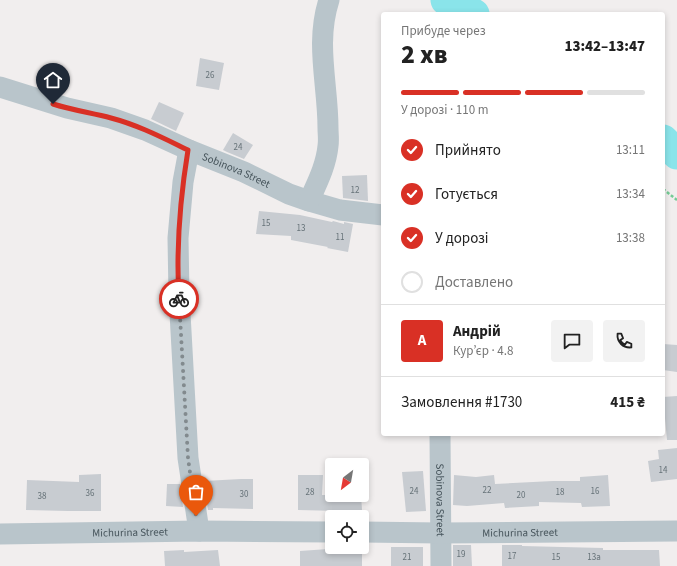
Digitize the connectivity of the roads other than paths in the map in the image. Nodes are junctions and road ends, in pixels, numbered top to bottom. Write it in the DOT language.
graph roads {
  1 [pos="329,0"];
  2 [pos="0,87"];
  3 [pos="188,150"];
  4 [pos="309,201"];
  5 [pos="381,215"];
  6 [pos="440,436"];
  7 [pos="199,531"];
  8 [pos="677,531"];
  9 [pos="325,532"];
  10 [pos="369,532"];
  11 [pos="440,533"];
  12 [pos="0,534"];
  13 [pos="441,566"];
  1 -- 4 [label="street"];
  2 -- 3 [label="street, Sobinova Street"];
  3 -- 4 [label="street, Sobinova Street"];
  3 -- 7 [label="street"];
  4 -- 5 [label="street, Sobinova Street"];
  6 -- 11 [label="street, Sobinova Street"];
  7 -- 9 [label="street, Michurina Street"];
  7 -- 12 [label="street, Michurina Street"];
  8 -- 11 [label="street, Michurina Street"];
  10 -- 11 [label="street, Michurina Street"];
  11 -- 13 [label="street, Sobinova Street"];
}
